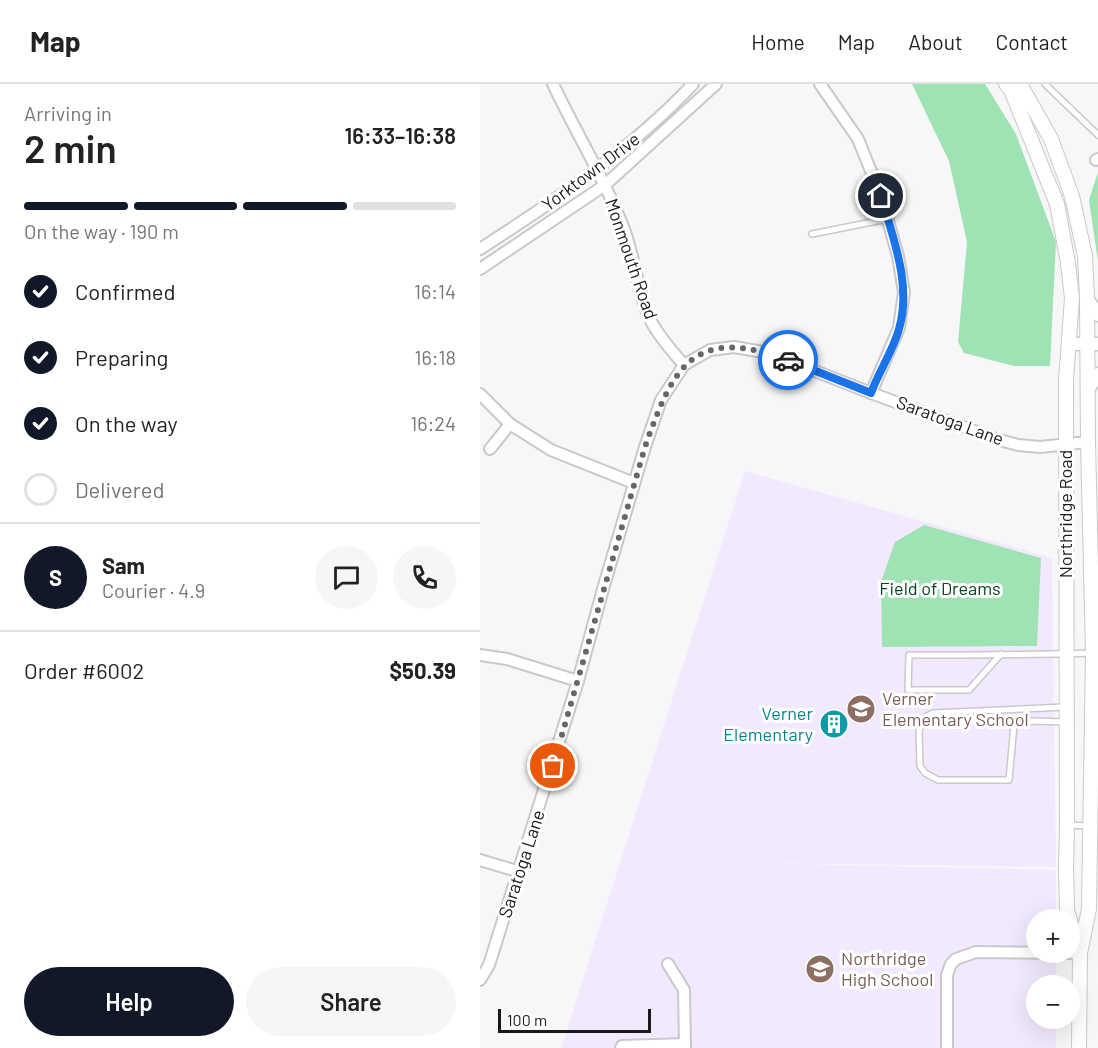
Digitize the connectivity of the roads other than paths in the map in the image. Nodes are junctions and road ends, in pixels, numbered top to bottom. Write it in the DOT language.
graph roads {
  1 [pos="553,84"];
  2 [pos="693,84"];
  3 [pos="716,84"];
  4 [pos="820,84"];
  5 [pos="1006,84"];
  6 [pos="1020,84"];
  7 [pos="1045,84"];
  8 [pos="1098,135"];
  9 [pos="596,168"];
  10 [pos="606,185"];
  11 [pos="888,219"];
  12 [pos="812,234"];
  13 [pos="480,249"];
  14 [pos="480,269"];
  15 [pos="1087,298"];
  16 [pos="1098,315"];
  17 [pos="1070,344"];
  18 [pos="1093,344"];
  19 [pos="684,365"];
  20 [pos="1098,374"];
  21 [pos="1088,390"];
  22 [pos="871,393"];
  23 [pos="480,394"];
  24 [pos="510,424"];
  25 [pos="1088,442"];
  26 [pos="1066,445"];
  27 [pos="490,448"];
  28 [pos="634,483"];
  29 [pos="1093,653"];
  30 [pos="1001,654"];
  31 [pos="1066,654"];
  32 [pos="480,655"];
  33 [pos="578,681"];
  34 [pos="1067,707"];
  35 [pos="1014,711"];
  36 [pos="1067,722"];
  37 [pos="1014,725"];
  38 [pos="1067,825"];
  39 [pos="1090,826"];
  40 [pos="480,860"];
  41 [pos="520,872"];
  42 [pos="1067,909"];
  43 [pos="1026,952"];
  44 [pos="1080,953"];
  45 [pos="1080,963"];
  46 [pos="668,964"];
  47 [pos="480,980"];
  48 [pos="685,1046"];
  49 [pos="621,1048"];
  50 [pos="947,1048"];
  51 [pos="1079,1048"];
  1 -- 9 [label="street, Monmouth Road"];
  2 -- 9 [label="street, Yorktown Drive"];
  3 -- 10 [label="street, Yorktown Drive"];
  4 -- 11 [label="street"];
  5 -- 17 [label="main road, Northridge Road"];
  6 -- 15 [label="main road, Northridge Road"];
  7 -- 8 [label="lane"];
  9 -- 10 [label="street, Monmouth Road"];
  9 -- 13 [label="street, Yorktown Drive"];
  10 -- 14 [label="street, Yorktown Drive"];
  10 -- 19 [label="street, Monmouth Road"];
  11 -- 12 [label="lane"];
  11 -- 22 [label="street"];
  15 -- 16 [label="street"];
  15 -- 18 [label="main road, Northridge Road"];
  17 -- 18 [label="street"];
  17 -- 26 [label="main road, Northridge Road"];
  18 -- 21 [label="main road, Northridge Road"];
  19 -- 22 [label="street, Saratoga Lane"];
  19 -- 28 [label="street, Saratoga Lane"];
  20 -- 21 [label="street"];
  21 -- 25 [label="main road, Northridge Road"];
  22 -- 26 [label="street, Saratoga Lane"];
  23 -- 24 [label="street"];
  24 -- 27 [label="street"];
  24 -- 28 [label="street"];
  25 -- 26 [label="street, Saratoga Lane"];
  25 -- 29 [label="main road, Northridge Road"];
  26 -- 31 [label="main road, Northridge Road"];
  28 -- 33 [label="street, Saratoga Lane"];
  29 -- 31 [label="lane"];
  29 -- 39 [label="main road, Northridge Road"];
  30 -- 30 [label="lane"];
  30 -- 31 [label="lane"];
  31 -- 34 [label="main road, Northridge Road"];
  32 -- 33 [label="street"];
  33 -- 41 [label="street, Saratoga Lane"];
  34 -- 35 [label="lane"];
  34 -- 36 [label="main road, Northridge Road"];
  35 -- 37 [label="lane"];
  35 -- 37 [label="lane"];
  36 -- 37 [label="lane"];
  36 -- 38 [label="main road, Northridge Road"];
  38 -- 39 [label="lane"];
  38 -- 42 [label="main road, Northridge Road"];
  39 -- 44 [label="main road, Northridge Road"];
  40 -- 41 [label="street"];
  41 -- 47 [label="street, Saratoga Lane"];
  43 -- 50 [label="street"];
  45 -- 51 [label="main road, Northridge Road"];
  46 -- 48 [label="street"];
  48 -- 49 [label="street"];
}
